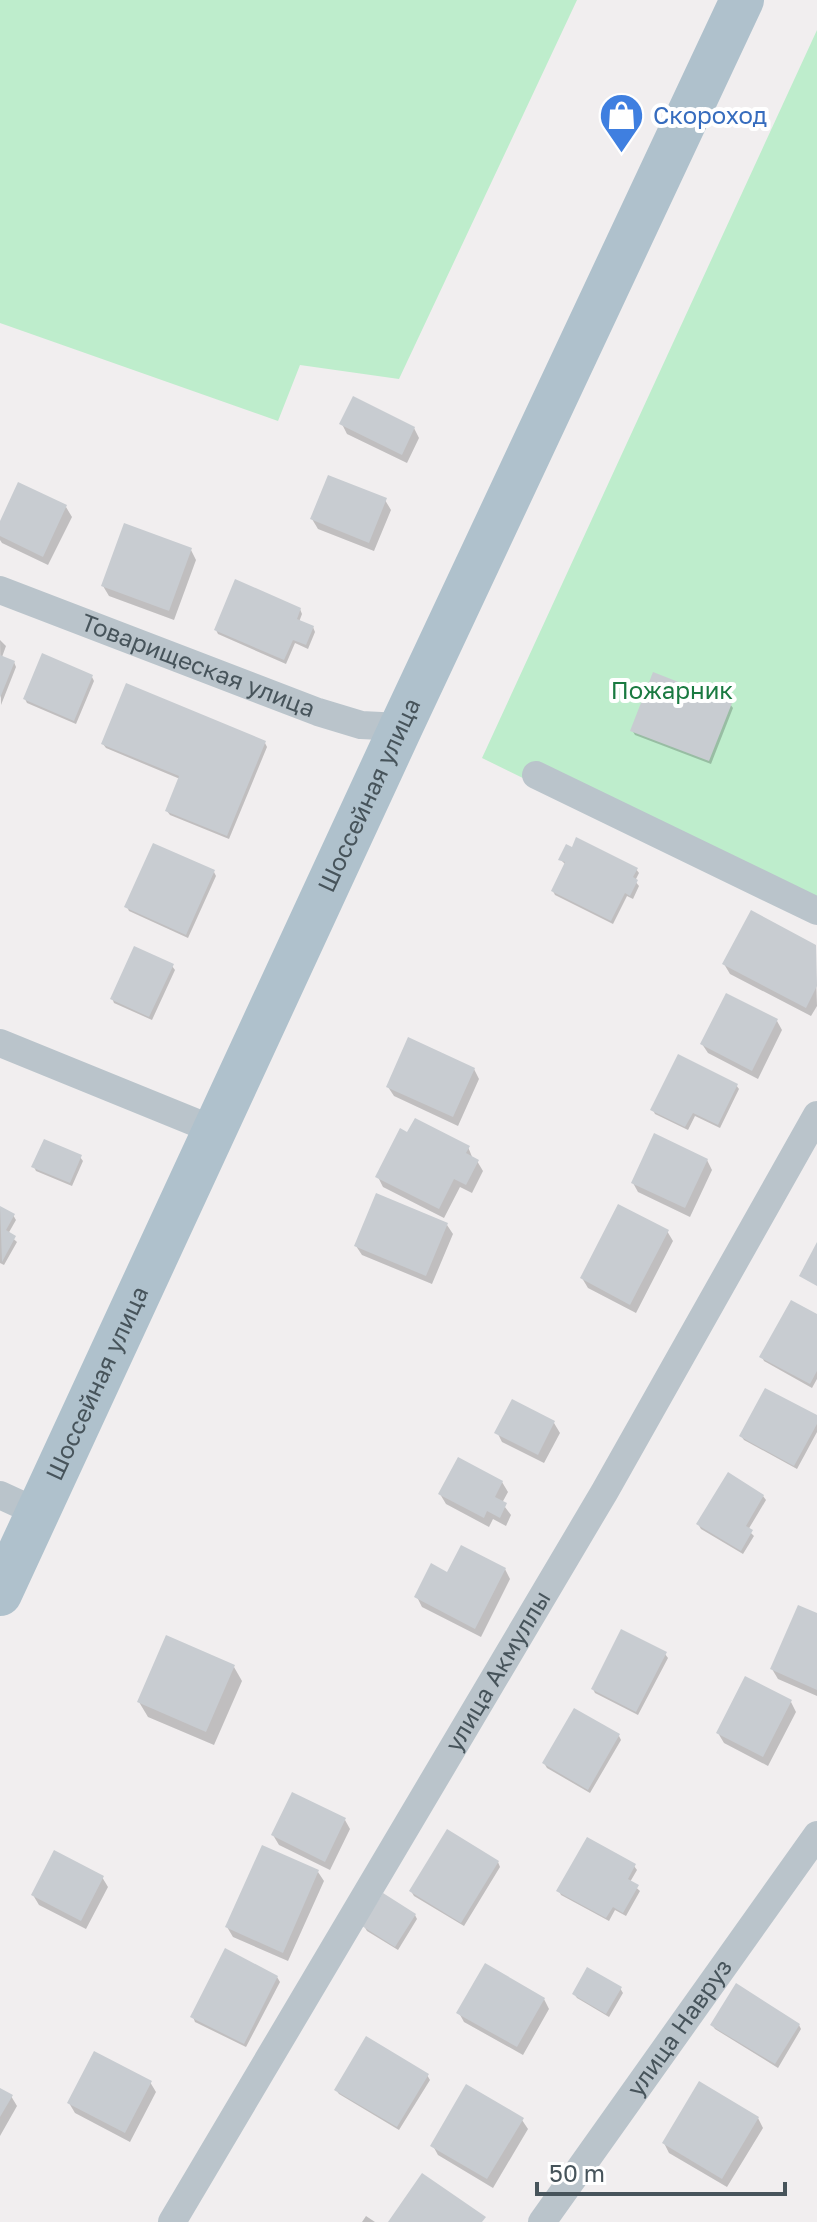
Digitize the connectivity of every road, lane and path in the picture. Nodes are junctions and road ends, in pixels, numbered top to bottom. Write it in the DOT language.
graph roads {
  1 [pos="742,0"];
  2 [pos="0,590"];
  3 [pos="401,727"];
  4 [pos="536,775"];
  5 [pos="817,911"];
  6 [pos="0,1043"];
  7 [pos="817,1115"];
  8 [pos="214,1130"];
  9 [pos="19,1503"];
  10 [pos="0,1594"];
  11 [pos="817,1835"];
  12 [pos="172,2222"];
  13 [pos="542,2222"];
  1 -- 3 [label="main road, Шоссейная улица"];
  2 -- 3 [label="street, Товарищеская улица"];
  3 -- 8 [label="main road, Шоссейная улица"];
  4 -- 5 [label="street"];
  6 -- 8 [label="street"];
  7 -- 12 [label="street, улица Акмуллы"];
  8 -- 9 [label="main road, Шоссейная улица"];
  9 -- 10 [label="main road, Шоссейная улица"];
  11 -- 13 [label="street, улица Навруз"];
}
